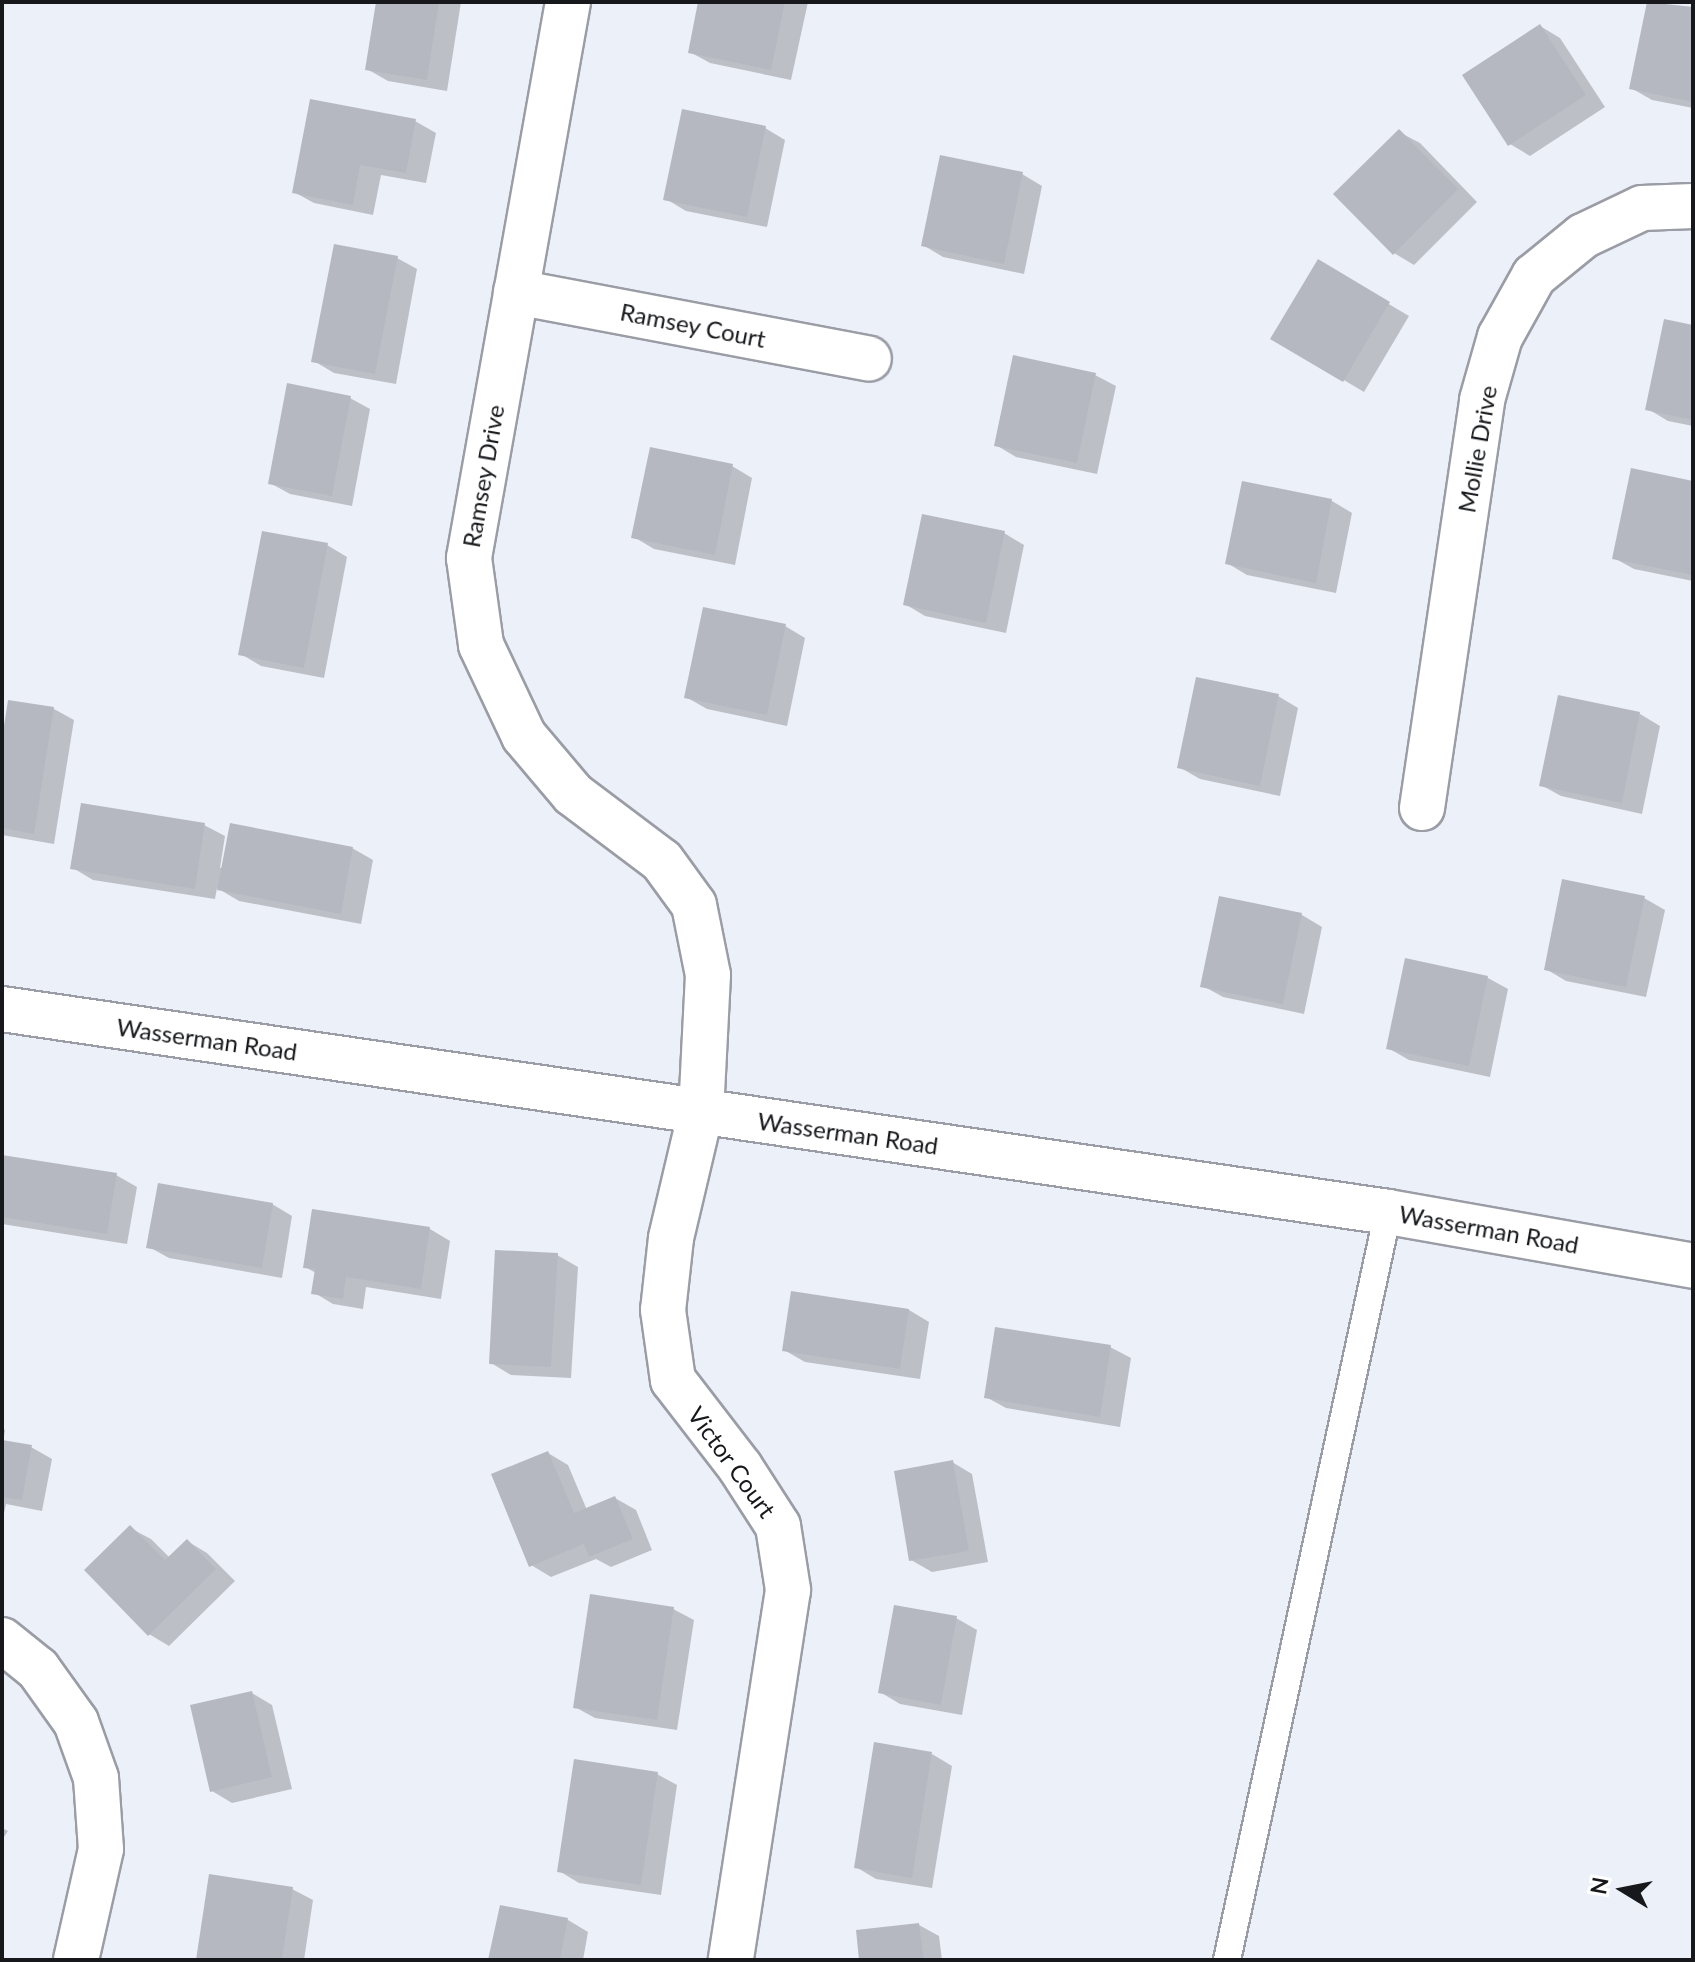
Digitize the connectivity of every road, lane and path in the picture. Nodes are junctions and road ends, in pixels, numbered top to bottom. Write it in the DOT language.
graph roads {
  1 [pos="568,2"];
  2 [pos="1693,206"];
  3 [pos="516,292"];
  4 [pos="869,359"];
  5 [pos="1422,808"];
  6 [pos="2,1009"];
  7 [pos="701,1111"];
  8 [pos="1388,1212"];
  9 [pos="1693,1266"];
  10 [pos="2,1640"];
  11 [pos="76,1960"];
  12 [pos="731,1960"];
  13 [pos="1227,1960"];
  1 -- 3 [label="street, Ramsey Drive"];
  2 -- 5 [label="street, Mollie Drive"];
  3 -- 4 [label="street, Ramsey Court"];
  3 -- 7 [label="street, Ramsey Drive"];
  6 -- 7 [label="street, Wasserman Road"];
  7 -- 8 [label="street, Wasserman Road"];
  7 -- 12 [label="street, Victor Court"];
  8 -- 9 [label="street, Wasserman Road"];
  8 -- 13 [label="lane"];
  10 -- 11 [label="street"];
}
